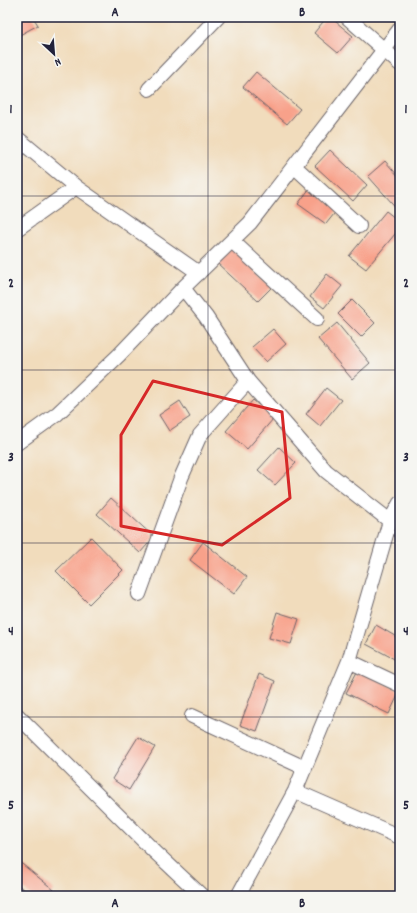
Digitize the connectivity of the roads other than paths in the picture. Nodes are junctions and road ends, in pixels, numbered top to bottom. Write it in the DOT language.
graph roads {
  1 [pos="218,17"];
  2 [pos="348,17"];
  3 [pos="400,29"];
  4 [pos="384,49"];
  5 [pos="400,64"];
  6 [pos="149,89"];
  7 [pos="17,138"];
  8 [pos="294,166"];
  9 [pos="76,188"];
  10 [pos="359,226"];
  11 [pos="17,229"];
  12 [pos="232,241"];
  13 [pos="200,273"];
  14 [pos="183,288"];
  15 [pos="317,319"];
  16 [pos="248,381"];
  17 [pos="17,442"];
  18 [pos="400,503"];
  19 [pos="390,521"];
  20 [pos="139,594"];
  21 [pos="349,661"];
  22 [pos="400,685"];
  23 [pos="17,715"];
  24 [pos="192,716"];
  25 [pos="305,768"];
  26 [pos="296,790"];
  27 [pos="400,837"];
  28 [pos="202,896"];
  29 [pos="238,896"];
  1 -- 6 [label="street"];
  2 -- 4 [label="street"];
  3 -- 4 [label="street"];
  4 -- 5 [label="street"];
  4 -- 8 [label="street"];
  7 -- 9 [label="street"];
  8 -- 10 [label="street"];
  8 -- 12 [label="street"];
  9 -- 11 [label="street"];
  9 -- 13 [label="street"];
  12 -- 13 [label="street"];
  12 -- 15 [label="street"];
  13 -- 14 [label="street"];
  14 -- 16 [label="street"];
  14 -- 17 [label="street"];
  16 -- 19 [label="street"];
  16 -- 20 [label="street"];
  18 -- 19 [label="street"];
  19 -- 21 [label="street"];
  21 -- 22 [label="street"];
  21 -- 25 [label="street"];
  23 -- 28 [label="street"];
  24 -- 25 [label="street"];
  25 -- 26 [label="street"];
  26 -- 27 [label="street"];
  26 -- 29 [label="street"];
}
